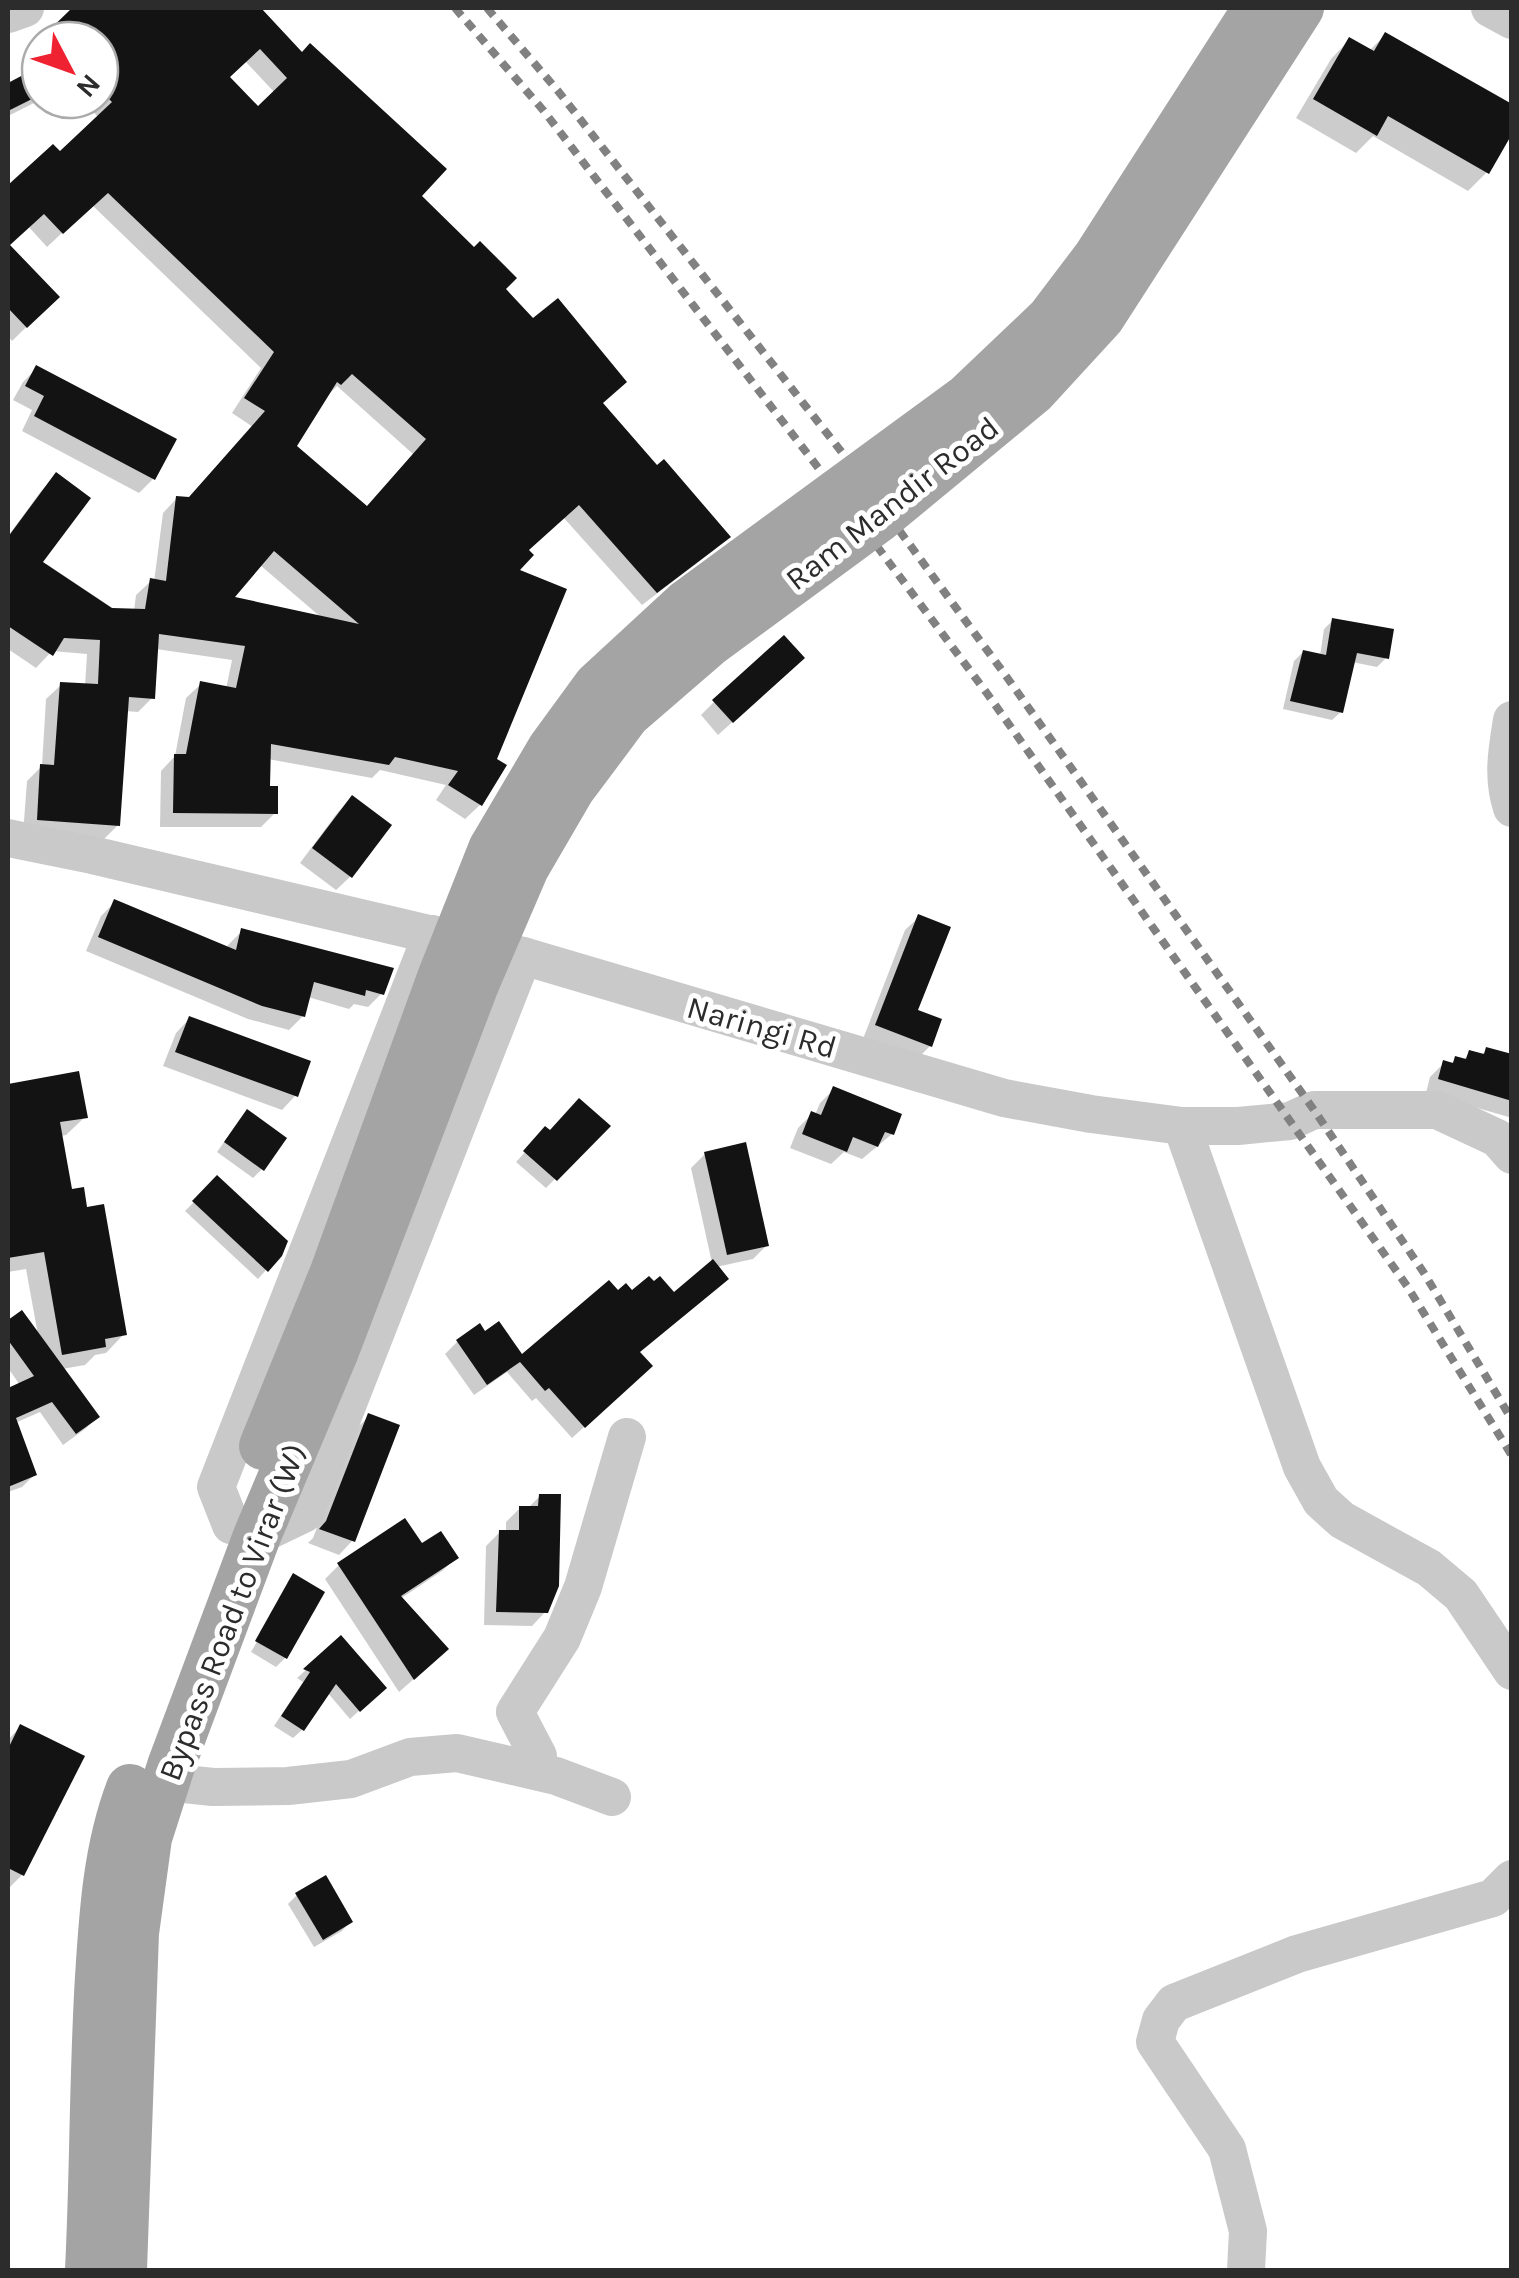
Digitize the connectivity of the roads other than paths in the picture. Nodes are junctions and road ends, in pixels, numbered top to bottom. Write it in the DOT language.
graph roads {
  1 [pos="25,8"];
  2 [pos="1258,8"];
  3 [pos="1300,8"];
  4 [pos="1490,8"];
  5 [pos="8,14"];
  6 [pos="1512,20"];
  7 [pos="1512,720"];
  8 [pos="1508,763"];
  9 [pos="1512,808"];
  10 [pos="8,838"];
  11 [pos="432,934"];
  12 [pos="523,956"];
  13 [pos="476,982"];
  14 [pos="1182,1126"];
  15 [pos="1512,1154"];
  16 [pos="627,1437"];
  17 [pos="277,1451"];
  18 [pos="244,1530"];
  19 [pos="1512,1672"];
  20 [pos="514,1766"];
  21 [pos="165,1782"];
  22 [pos="612,1797"];
  23 [pos="1512,1878"];
  24 [pos="89,2270"];
  25 [pos="123,2270"];
  26 [pos="1246,2270"];
  1 -- 5 [label="street"];
  2 -- 17 [label="main road, bridge"];
  3 -- 13 [label="main road, Ram Mandir Road, bridge"];
  4 -- 6 [label="street"];
  7 -- 8 [label="street"];
  8 -- 9 [label="street"];
  10 -- 11 [label="street, Naringi Rd"];
  11 -- 12 [label="street, Naringi Rd"];
  11 -- 18 [label="street"];
  12 -- 14 [label="street, Naringi Rd"];
  12 -- 18 [label="street"];
  13 -- 17 [label="main road, Bypass Road to Virar (W)"];
  14 -- 15 [label="street, Naringi Rd"];
  14 -- 19 [label="street"];
  16 -- 20 [label="street"];
  17 -- 18 [label="main road"];
  18 -- 21 [label="main road, Bypass Road to Virar (W)"];
  18 -- 24 [label="main road"];
  20 -- 21 [label="street"];
  20 -- 22 [label="street"];
  21 -- 25 [label="main road, Bypass Road to Virar (W)"];
  23 -- 26 [label="street"];
}
